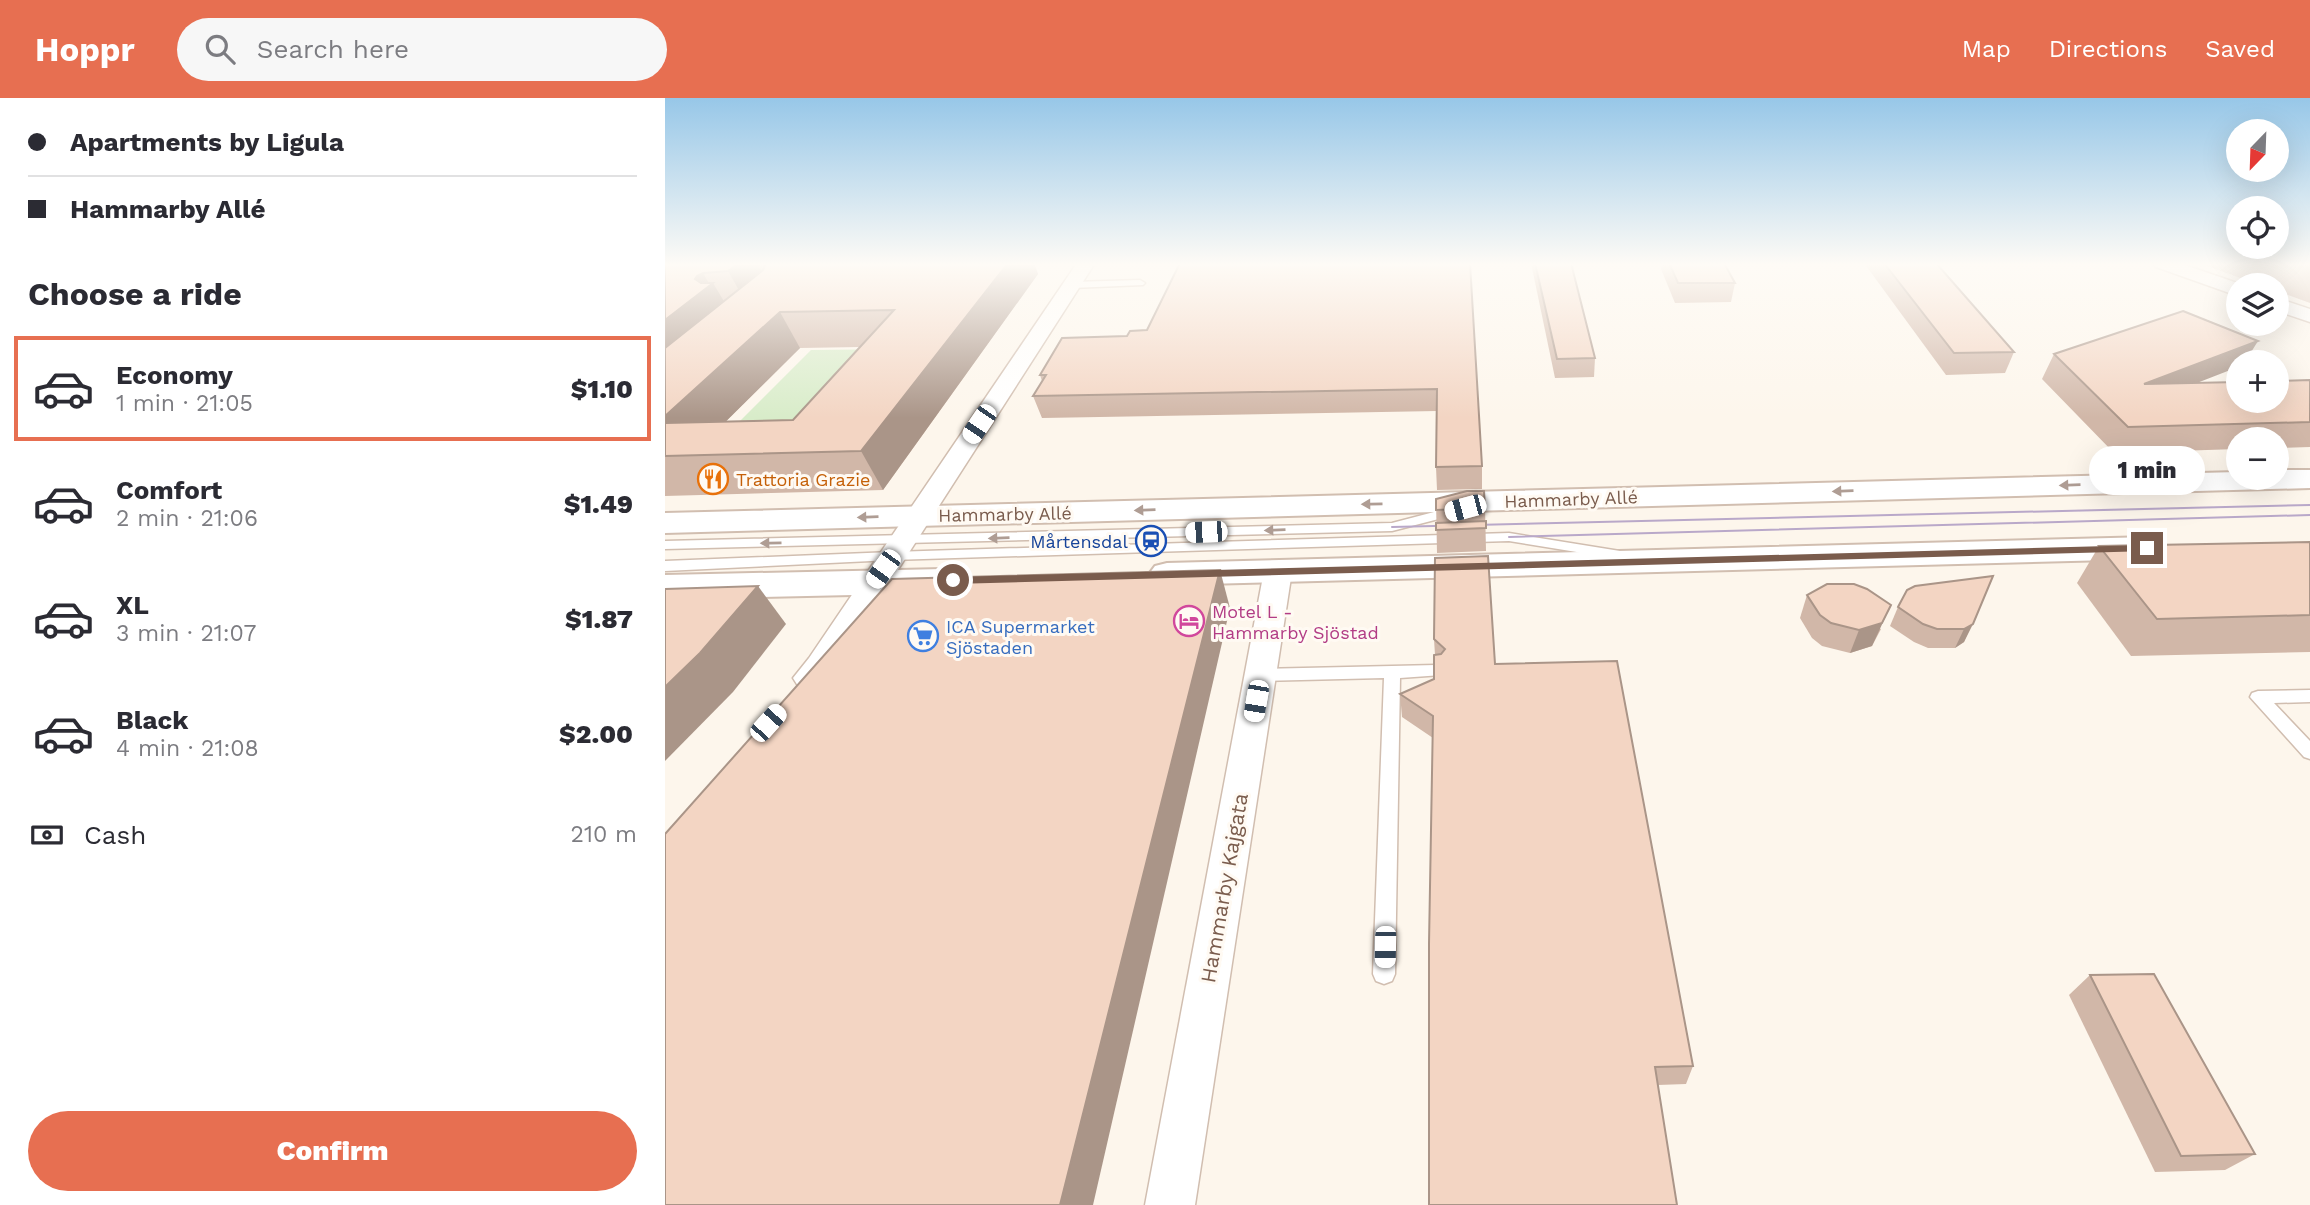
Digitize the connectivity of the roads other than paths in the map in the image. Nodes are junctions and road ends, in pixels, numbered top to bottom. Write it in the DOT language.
graph roads {
  1 [pos="1052,315"];
  2 [pos="2310,479"];
  3 [pos="665,523"];
  4 [pos="665,545"];
  5 [pos="2185,547"];
  6 [pos="896,548"];
  7 [pos="1657,560"];
  8 [pos="665,566"];
  9 [pos="1278,571"];
  10 [pos="665,587"];
  11 [pos="1436,671"];
  12 [pos="1392,672"];
  13 [pos="1260,675"];
  14 [pos="793,696"];
  15 [pos="2310,696"];
  16 [pos="2310,752"];
  17 [pos="1384,974"];
  18 [pos="1170,1205"];
  1 -- 6 [label="street"];
  2 -- 6 [label="street, Hammarby Allé, one-way"];
  6 -- 3 [label="street, Hammarby Allé, one-way"];
  6 -- 4 [label="lane, one-way"];
  5 -- 7 [label="street, Hammarby Allé"];
  6 -- 7 [label="lane, one-way"];
  6 -- 8 [label="lane"];
  6 -- 9 [label="street, Hammarby Allé"];
  6 -- 10 [label="street, Hammarby Allé"];
  6 -- 14 [label="street"];
  7 -- 9 [label="street, Hammarby Allé"];
  9 -- 13 [label="street, Hammarby Kajgata"];
  11 -- 12 [label="lane"];
  12 -- 13 [label="lane"];
  12 -- 17 [label="lane"];
  13 -- 18 [label="street, Hammarby Kajgata"];
  15 -- 16 [label="lane"];
}
